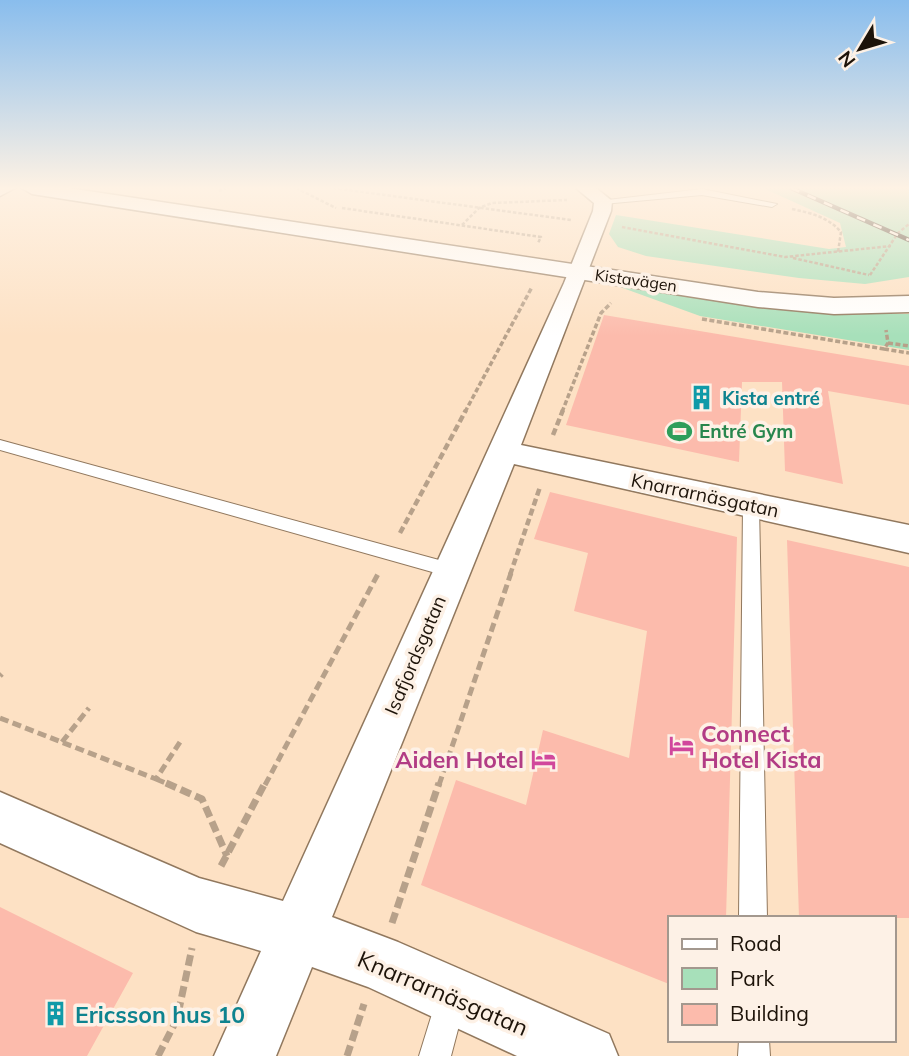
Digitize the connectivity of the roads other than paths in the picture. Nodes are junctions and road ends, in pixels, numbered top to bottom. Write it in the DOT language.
graph roads {
  1 [pos="349,237"];
  2 [pos="450,237"];
  3 [pos="592,237"];
  4 [pos="360,239"];
  5 [pos="582,263"];
  6 [pos="909,286"];
  7 [pos="909,304"];
  8 [pos="0,445"];
  9 [pos="501,451"];
  10 [pos="751,505"];
  11 [pos="909,539"];
  12 [pos="450,570"];
  13 [pos="0,817"];
  14 [pos="753,916"];
  15 [pos="297,933"];
  16 [pos="452,996"];
  17 [pos="245,1056"];
  18 [pos="435,1056"];
  19 [pos="587,1056"];
  1 -- 4 [label="street, Kistavägen"];
  2 -- 5 [label="street, Kistavägen"];
  3 -- 5 [label="street, Isafjordsgatan"];
  4 -- 5 [label="street, Kistavägen"];
  5 -- 6 [label="street, Kistavägen"];
  5 -- 7 [label="street, Kistavägen"];
  5 -- 9 [label="street, Isafjordsgatan"];
  8 -- 12 [label="lane"];
  9 -- 10 [label="street, Knarrarnäsgatan"];
  9 -- 12 [label="street, Isafjordsgatan"];
  10 -- 11 [label="street, Knarrarnäsgatan"];
  10 -- 14 [label="lane"];
  12 -- 15 [label="street, Isafjordsgatan"];
  13 -- 15 [label="street, Knarrarnäsgatan"];
  15 -- 16 [label="street, Knarrarnäsgatan"];
  15 -- 17 [label="street, Isafjordsgatan"];
  16 -- 18 [label="lane"];
  16 -- 19 [label="street, Knarrarnäsgatan"];
}
